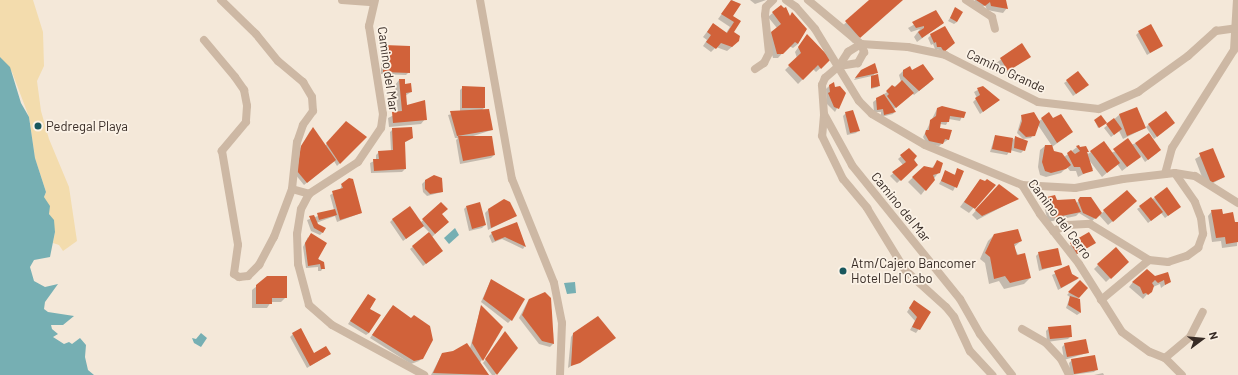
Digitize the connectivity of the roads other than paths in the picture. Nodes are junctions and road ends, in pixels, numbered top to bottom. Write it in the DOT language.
graph roads {
  1 [pos="221,0"];
  2 [pos="342,0"];
  3 [pos="480,0"];
  4 [pos="773,0"];
  5 [pos="786,0"];
  6 [pos="808,0"];
  7 [pos="966,0"];
  8 [pos="1237,0"];
  9 [pos="374,1"];
  10 [pos="995,28"];
  11 [pos="1236,28"];
  12 [pos="204,40"];
  13 [pos="861,44"];
  14 [pos="839,66"];
  15 [pos="755,69"];
  16 [pos="824,114"];
  17 [pos="1175,173"];
  18 [pos="1165,174"];
  19 [pos="1022,185"];
  20 [pos="292,189"];
  21 [pos="308,194"];
  22 [pos="1238,203"];
  23 [pos="1053,231"];
  24 [pos="1149,260"];
  25 [pos="1101,300"];
  26 [pos="1203,312"];
  27 [pos="1022,329"];
  28 [pos="1165,358"];
  29 [pos="424,375"];
  30 [pos="560,375"];
  31 [pos="992,375"];
  32 [pos="1012,375"];
  33 [pos="1069,375"];
  34 [pos="1182,375"];
  1 -- 20 [label="street"];
  2 -- 9 [label="street"];
  3 -- 30 [label="street"];
  4 -- 15 [label="street"];
  5 -- 14 [label="street, Camino del Cerro"];
  6 -- 13 [label="street"];
  7 -- 10 [label="street"];
  8 -- 11 [label="street"];
  9 -- 21 [label="street, Camino del Mar"];
  11 -- 13 [label="street, Camino Grande"];
  11 -- 18 [label="street"];
  12 -- 20 [label="street"];
  13 -- 14 [label="street, Camino del Mar"];
  13 -- 14 [label="street, Camino del Mar"];
  14 -- 16 [label="street, Camino del Mar"];
  14 -- 19 [label="street, Camino del Cerro"];
  16 -- 31 [label="street"];
  16 -- 32 [label="street, Camino del Mar"];
  17 -- 18 [label="street"];
  17 -- 22 [label="street"];
  17 -- 24 [label="street"];
  18 -- 19 [label="street"];
  19 -- 23 [label="street, Camino del Cerro"];
  20 -- 21 [label="street"];
  21 -- 29 [label="street"];
  23 -- 24 [label="street"];
  23 -- 25 [label="street, Camino del Cerro"];
  24 -- 25 [label="street"];
  25 -- 28 [label="street, Camino del Cerro"];
  26 -- 28 [label="street"];
  27 -- 33 [label="street"];
  28 -- 34 [label="street, Camino del Cerro"];
}
